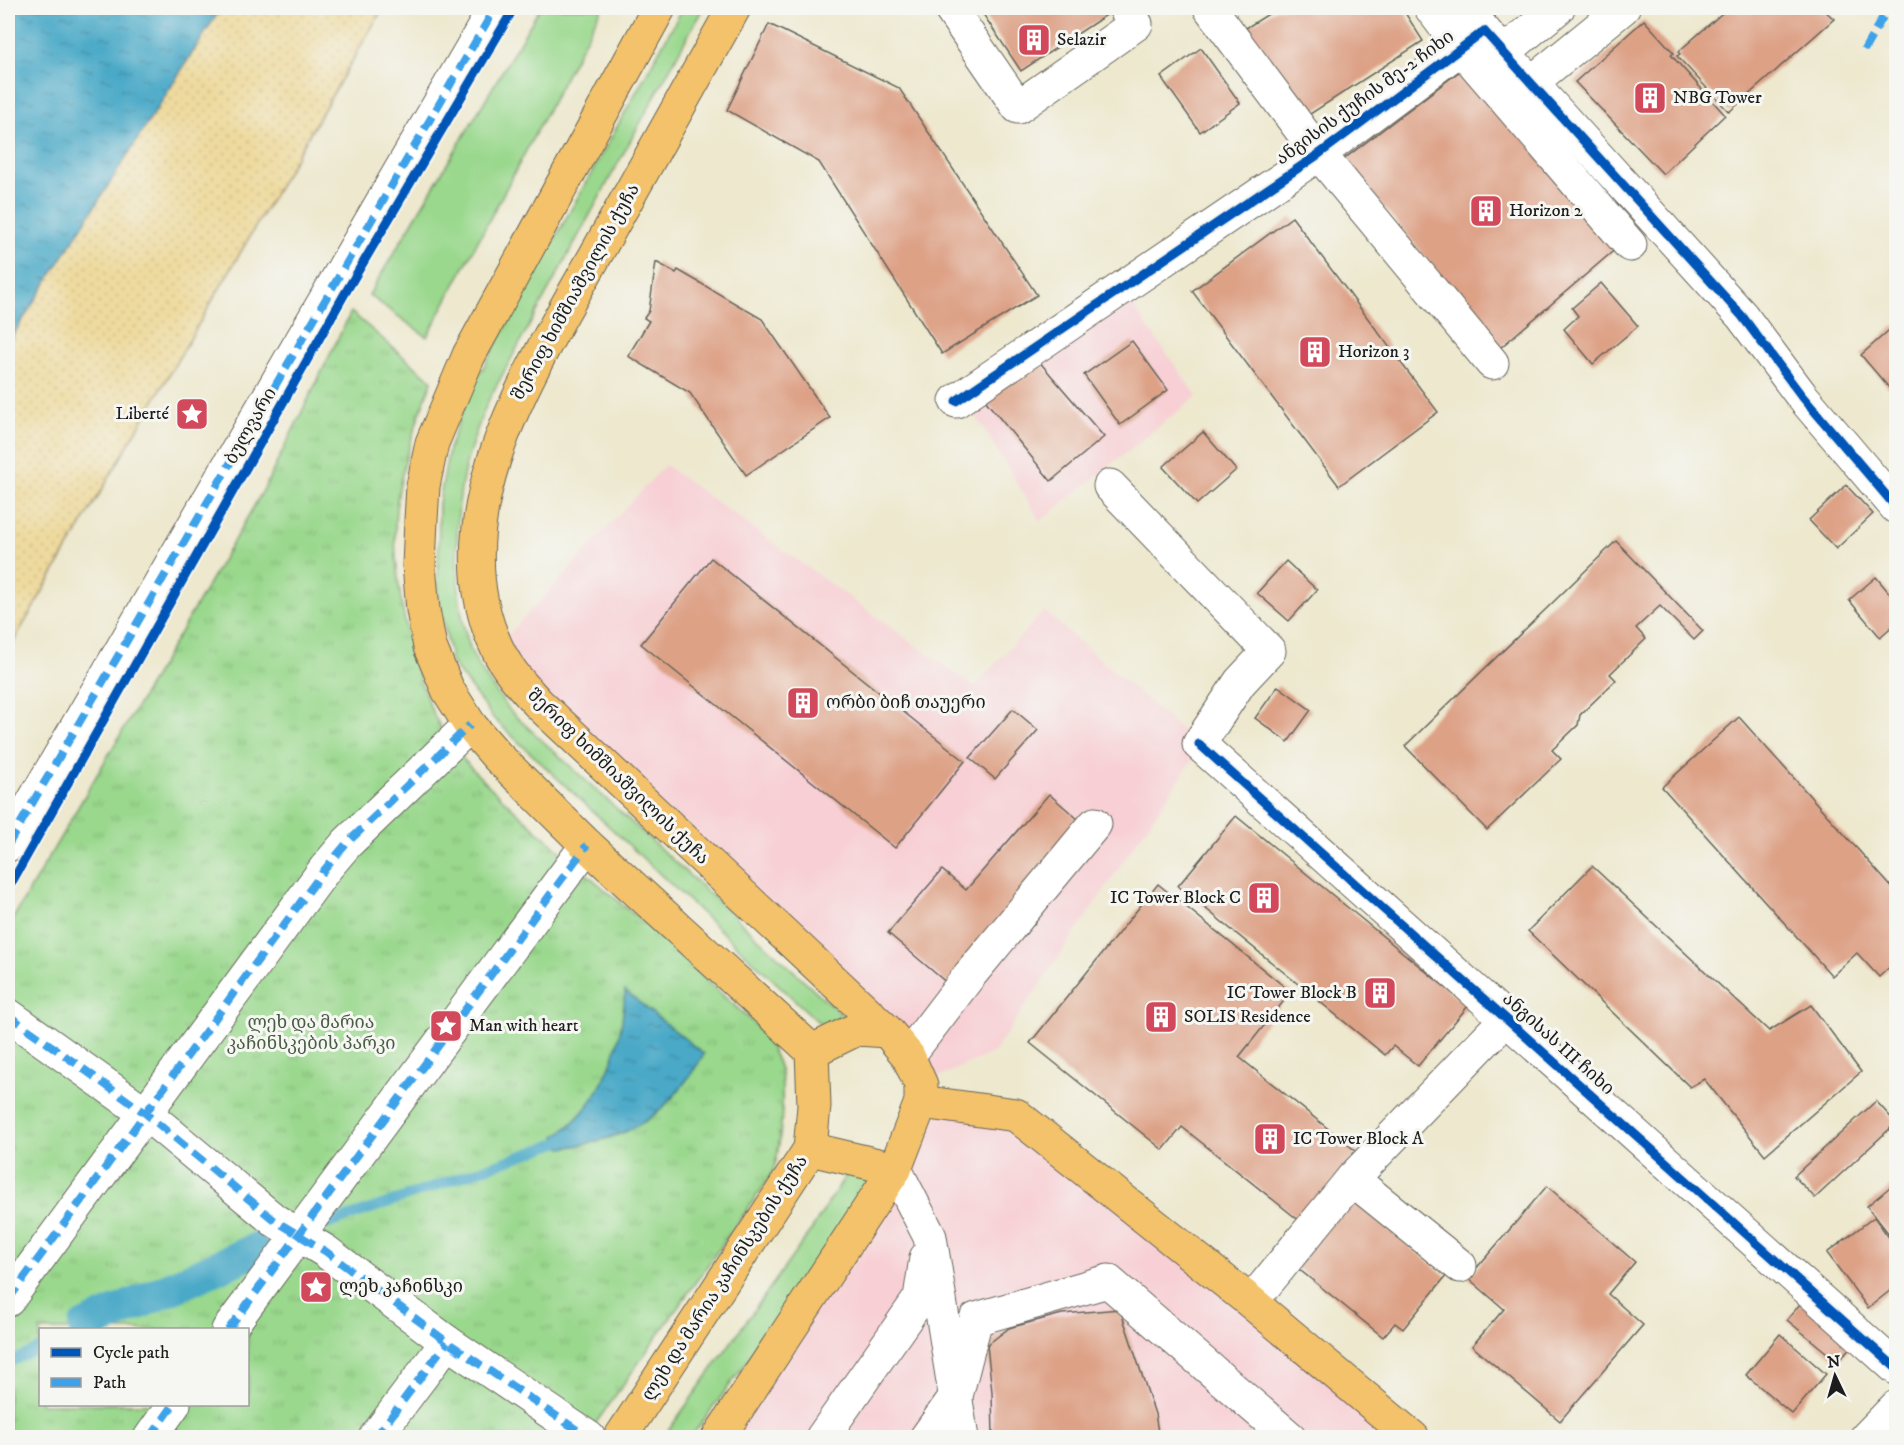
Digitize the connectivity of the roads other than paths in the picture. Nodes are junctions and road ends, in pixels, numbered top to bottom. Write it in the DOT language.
graph roads {
  1 [pos="495,8"];
  2 [pos="659,8"];
  3 [pos="734,8"];
  4 [pos="950,8"];
  5 [pos="1125,8"];
  6 [pos="1431,8"];
  7 [pos="1558,8"];
  8 [pos="1623,8"];
  9 [pos="1215,9"];
  10 [pos="1479,35"];
  11 [pos="1532,82"];
  12 [pos="1319,154"];
  13 [pos="1630,244"];
  14 [pos="1492,363"];
  15 [pos="956,401"];
  16 [pos="1110,486"];
  17 [pos="1896,507"];
  18 [pos="470,725"];
  19 [pos="1095,824"];
  20 [pos="8,845"];
  21 [pos="587,845"];
  22 [pos="8,1015"];
  23 [pos="1505,1020"];
  24 [pos="887,1030"];
  25 [pos="812,1051"];
  26 [pos="908,1056"];
  27 [pos="921,1102"];
  28 [pos="145,1113"];
  29 [pos="810,1149"];
  30 [pos="895,1169"];
  31 [pos="1352,1179"];
  32 [pos="297,1234"];
  33 [pos="930,1237"];
  34 [pos="1460,1266"];
  35 [pos="8,1300"];
  36 [pos="1251,1302"];
  37 [pos="229,1328"];
  38 [pos="447,1342"];
  39 [pos="1896,1368"];
  40 [pos="956,1396"];
  41 [pos="173,1406"];
  42 [pos="1896,1407"];
  43 [pos="150,1437"];
  44 [pos="375,1437"];
  45 [pos="589,1437"];
  46 [pos="620,1437"];
  47 [pos="718,1437"];
  48 [pos="822,1437"];
  49 [pos="926,1437"];
  50 [pos="962,1437"];
  51 [pos="1290,1437"];
  52 [pos="1413,1437"];
  53 [pos="1866,1437"];
  1 -- 20 [label="street, ბულვარი"];
  2 -- 18 [label="main road"];
  3 -- 24 [label="main road, შერიფ ხიმშიაშვილის ქუჩა"];
  4 -- 5 [label="street"];
  6 -- 10 [label="street"];
  7 -- 10 [label="street, ანგისის ქუჩის მე-2 ჩიხი"];
  8 -- 11 [label="street"];
  9 -- 12 [label="street"];
  10 -- 11 [label="street"];
  10 -- 12 [label="street, ანგისის ქუჩის მე-2 ჩიხი"];
  10 -- 13 [label="street"];
  11 -- 17 [label="street"];
  12 -- 14 [label="street"];
  12 -- 15 [label="street, ანგისის ქუჩის მე-2 ჩიხი"];
  16 -- 23 [label="street, ანგისას III ჩიხი"];
  18 -- 21 [label="main road"];
  18 -- 28 [label="street"];
  19 -- 26 [label="street"];
  21 -- 25 [label="main road"];
  21 -- 32 [label="street"];
  22 -- 28 [label="street"];
  23 -- 31 [label="street"];
  23 -- 39 [label="street, ანგისას III ჩიხი"];
  24 -- 25 [label="main road"];
  24 -- 26 [label="main road, შერიფ ხიმშიაშვილის ქუჩა"];
  25 -- 29 [label="main road"];
  26 -- 27 [label="main road, შერიფ ხიმშიაშვილის ქუჩა"];
  27 -- 30 [label="main road"];
  27 -- 36 [label="main road"];
  28 -- 32 [label="street"];
  28 -- 35 [label="street"];
  29 -- 30 [label="main road"];
  29 -- 46 [label="main road, ლეხ და მარია კაჩინსკების ქუჩა"];
  30 -- 33 [label="street"];
  30 -- 47 [label="main road"];
  31 -- 34 [label="street"];
  31 -- 36 [label="street"];
  32 -- 37 [label="street"];
  32 -- 38 [label="street"];
  33 -- 40 [label="street"];
  33 -- 48 [label="street"];
  36 -- 52 [label="main road"];
  38 -- 44 [label="street"];
  38 -- 45 [label="street"];
  40 -- 49 [label="street"];
  40 -- 50 [label="street"];
  40 -- 51 [label="street"];
  41 -- 43 [label="street"];
  42 -- 53 [label="street"];
}
